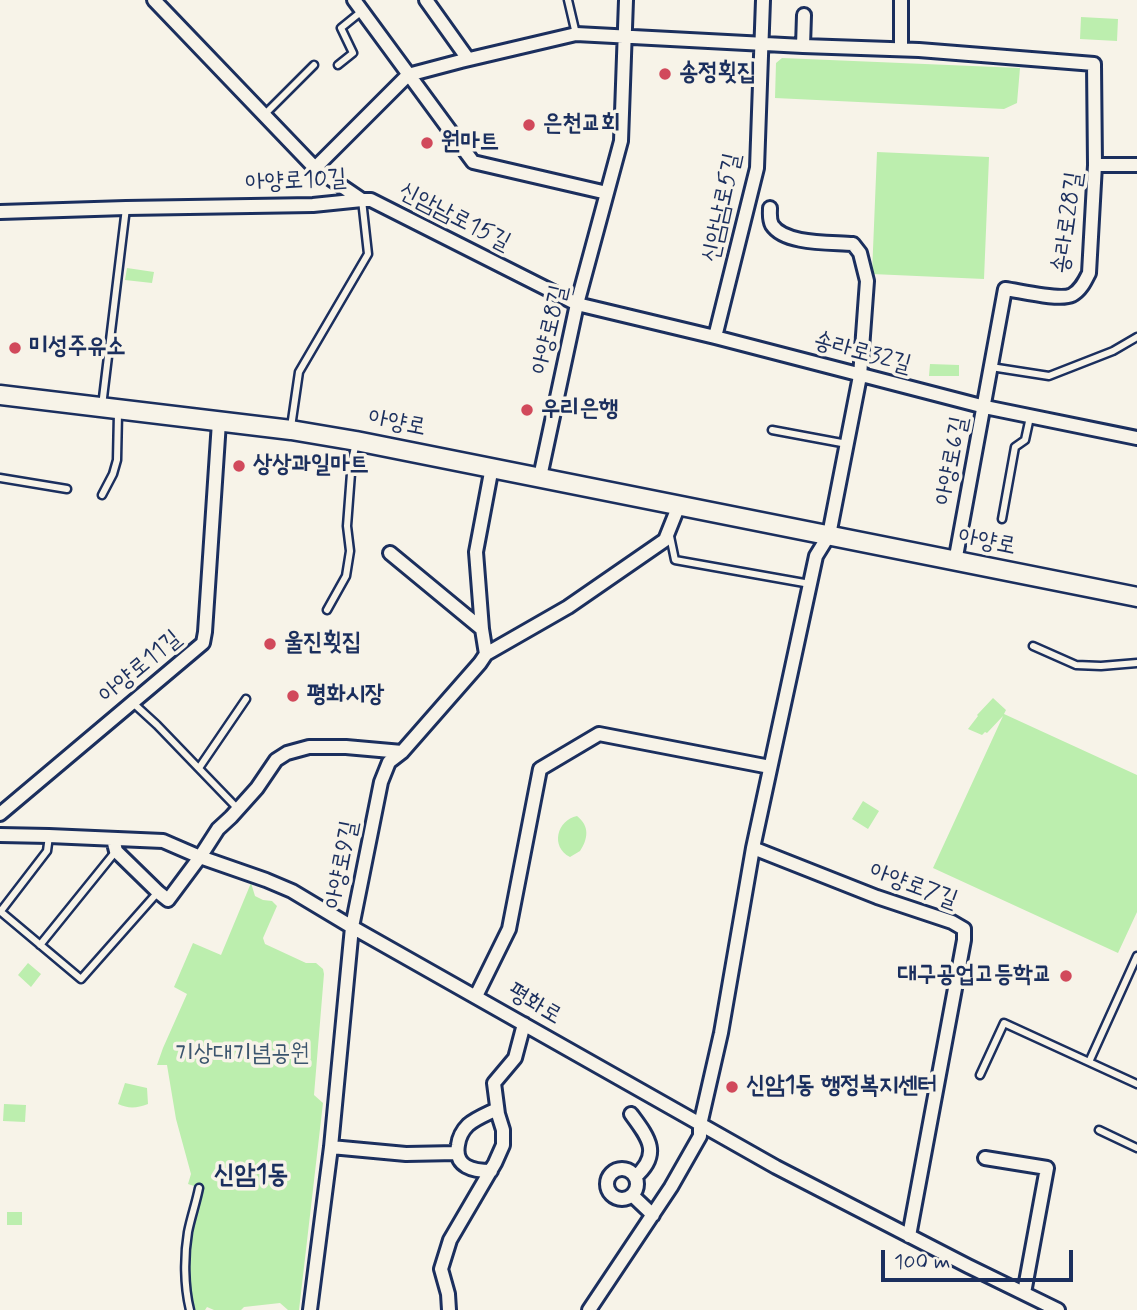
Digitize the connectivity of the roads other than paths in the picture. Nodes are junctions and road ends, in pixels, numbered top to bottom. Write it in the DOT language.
graph roads {
  1 [pos="153,0"];
  2 [pos="426,0"];
  3 [pos="568,0"];
  4 [pos="626,0"];
  5 [pos="763,0"];
  6 [pos="901,0"];
  7 [pos="358,5"];
  8 [pos="804,15"];
  9 [pos="576,34"];
  10 [pos="625,37"];
  11 [pos="762,44"];
  12 [pos="803,46"];
  13 [pos="901,49"];
  14 [pos="468,59"];
  15 [pos="314,65"];
  16 [pos="338,65"];
  17 [pos="408,75"];
  18 [pos="264,115"];
  19 [pos="1095,165"];
  20 [pos="1137,165"];
  21 [pos="315,168"];
  22 [pos="607,193"];
  23 [pos="362,200"];
  24 [pos="126,208"];
  25 [pos="770,208"];
  26 [pos="0,212"];
  27 [pos="1005,289"];
  28 [pos="577,304"];
  29 [pos="715,337"];
  30 [pos="1137,337"];
  31 [pos="991,367"];
  32 [pos="860,376"];
  33 [pos="0,394"];
  34 [pos="985,407"];
  35 [pos="110,409"];
  36 [pos="1030,417"];
  37 [pos="219,422"];
  38 [pos="291,430"];
  39 [pos="772,430"];
  40 [pos="1137,438"];
  41 [pos="356,441"];
  42 [pos="847,444"];
  43 [pos="492,467"];
  44 [pos="540,477"];
  45 [pos="0,478"];
  46 [pos="68,489"];
  47 [pos="102,495"];
  48 [pos="679,505"];
  49 [pos="1002,519"];
  50 [pos="667,534"];
  51 [pos="829,536"];
  52 [pos="390,553"];
  53 [pos="956,562"];
  54 [pos="810,584"];
  55 [pos="1137,597"];
  56 [pos="327,610"];
  57 [pos="482,629"];
  58 [pos="1034,646"];
  59 [pos="486,654"];
  60 [pos="1137,663"];
  61 [pos="246,699"];
  62 [pos="132,703"];
  63 [pos="402,752"];
  64 [pos="770,767"];
  65 [pos="199,768"];
  66 [pos="238,809"];
  67 [pos="0,814"];
  68 [pos="0,835"];
  69 [pos="49,836"];
  70 [pos="114,845"];
  71 [pos="753,848"];
  72 [pos="200,858"];
  73 [pos="158,892"];
  74 [pos="0,911"];
  75 [pos="352,927"];
  76 [pos="40,945"];
  77 [pos="1137,956"];
  78 [pos="475,996"];
  79 [pos="524,1024"];
  80 [pos="1089,1062"];
  81 [pos="980,1075"];
  82 [pos="1137,1084"];
  83 [pos="497,1109"];
  84 [pos="631,1114"];
  85 [pos="700,1125"];
  86 [pos="1099,1130"];
  87 [pos="331,1147"];
  88 [pos="1137,1148"];
  89 [pos="457,1153"];
  90 [pos="985,1158"];
  91 [pos="491,1171"];
  92 [pos="635,1177"];
  93 [pos="199,1188"];
  94 [pos="632,1195"];
  95 [pos="653,1215"];
  96 [pos="909,1236"];
  97 [pos="1024,1293"];
  98 [pos="190,1310"];
  99 [pos="310,1310"];
  100 [pos="449,1310"];
  101 [pos="589,1310"];
  102 [pos="1058,1310"];
  1 -- 18 [label="street, 신암남로15길"];
  2 -- 14 [label="street"];
  3 -- 9 [label="lane"];
  4 -- 10 [label="street, 아양로8길"];
  5 -- 11 [label="street, 신암남로5길"];
  6 -- 13 [label="street"];
  7 -- 16 [label="lane"];
  7 -- 17 [label="street"];
  8 -- 12 [label="street"];
  9 -- 10 [label="street"];
  9 -- 14 [label="street"];
  10 -- 11 [label="street"];
  10 -- 22 [label="street, 아양로8길"];
  11 -- 12 [label="street"];
  11 -- 29 [label="street, 신암남로5길"];
  12 -- 13 [label="street"];
  13 -- 19 [label="street"];
  14 -- 17 [label="street"];
  15 -- 18 [label="lane"];
  17 -- 21 [label="street"];
  17 -- 22 [label="street"];
  18 -- 21 [label="street, 신암남로15길"];
  19 -- 20 [label="street, 송라로28길"];
  19 -- 27 [label="street, 송라로28길"];
  21 -- 23 [label="street, 신암남로15길"];
  22 -- 28 [label="street, 아양로8길"];
  23 -- 24 [label="street, 아양로10길"];
  23 -- 28 [label="street, 신암남로15길"];
  23 -- 38 [label="lane, 아양로10길"];
  24 -- 26 [label="street, 아양로10길"];
  24 -- 35 [label="lane"];
  25 -- 32 [label="street"];
  27 -- 31 [label="street, 아양로6길"];
  28 -- 29 [label="street, 송라로32길"];
  28 -- 44 [label="street, 아양로8길"];
  29 -- 32 [label="street, 송라로32길"];
  30 -- 31 [label="lane"];
  31 -- 34 [label="street, 아양로6길"];
  32 -- 34 [label="street, 송라로32길"];
  32 -- 42 [label="street"];
  33 -- 35 [label="main road, 아양로"];
  34 -- 36 [label="street, 송라로32길"];
  34 -- 53 [label="street, 아양로6길"];
  35 -- 37 [label="main road, 아양로"];
  35 -- 47 [label="lane"];
  36 -- 40 [label="street, 송라로32길"];
  36 -- 49 [label="lane"];
  37 -- 38 [label="main road, 아양로"];
  37 -- 62 [label="street, 아양로11길"];
  38 -- 41 [label="main road, 아양로"];
  39 -- 42 [label="lane"];
  41 -- 43 [label="main road, 아양로"];
  41 -- 56 [label="lane"];
  42 -- 51 [label="street"];
  43 -- 44 [label="main road, 아양로"];
  43 -- 57 [label="street"];
  44 -- 48 [label="main road, 아양로"];
  45 -- 46 [label="lane"];
  48 -- 50 [label="street"];
  48 -- 51 [label="main road, 아양로"];
  50 -- 54 [label="lane"];
  50 -- 59 [label="street"];
  51 -- 53 [label="main road, 아양로"];
  51 -- 54 [label="street"];
  52 -- 57 [label="street"];
  53 -- 55 [label="main road, 아양로"];
  54 -- 64 [label="street"];
  57 -- 59 [label="street"];
  58 -- 60 [label="lane"];
  59 -- 63 [label="street, 아양로9길"];
  61 -- 65 [label="lane"];
  62 -- 65 [label="lane"];
  62 -- 67 [label="street, 아양로11길"];
  63 -- 66 [label="street"];
  63 -- 75 [label="street, 아양로9길"];
  64 -- 71 [label="street"];
  64 -- 78 [label="street"];
  65 -- 66 [label="lane"];
  66 -- 72 [label="street"];
  68 -- 69 [label="street, 평화로"];
  69 -- 70 [label="street, 평화로"];
  69 -- 74 [label="lane"];
  70 -- 72 [label="street, 평화로"];
  70 -- 73 [label="street"];
  70 -- 76 [label="lane"];
  71 -- 85 [label="street"];
  71 -- 96 [label="street, 아양로7길"];
  72 -- 73 [label="street"];
  72 -- 75 [label="street, 평화로"];
  73 -- 76 [label="lane"];
  74 -- 76 [label="lane"];
  75 -- 78 [label="street, 평화로"];
  75 -- 87 [label="street, 아양로9길"];
  77 -- 80 [label="lane"];
  78 -- 79 [label="street, 평화로"];
  79 -- 83 [label="street"];
  79 -- 85 [label="street, 평화로"];
  80 -- 81 [label="lane"];
  80 -- 82 [label="lane"];
  83 -- 89 [label="street"];
  83 -- 91 [label="street"];
  84 -- 92 [label="street"];
  85 -- 95 [label="street"];
  85 -- 96 [label="street, 평화로"];
  86 -- 88 [label="lane"];
  87 -- 89 [label="street"];
  87 -- 99 [label="street, 아양로9길"];
  89 -- 91 [label="street"];
  90 -- 97 [label="street"];
  91 -- 100 [label="street"];
  92 -- 94 [label="street"];
  92 -- 94 [label="street"];
  93 -- 98 [label="lane"];
  94 -- 95 [label="street"];
  95 -- 101 [label="street"];
  96 -- 97 [label="street, 평화로"];
  97 -- 102 [label="street, 평화로"];
}
